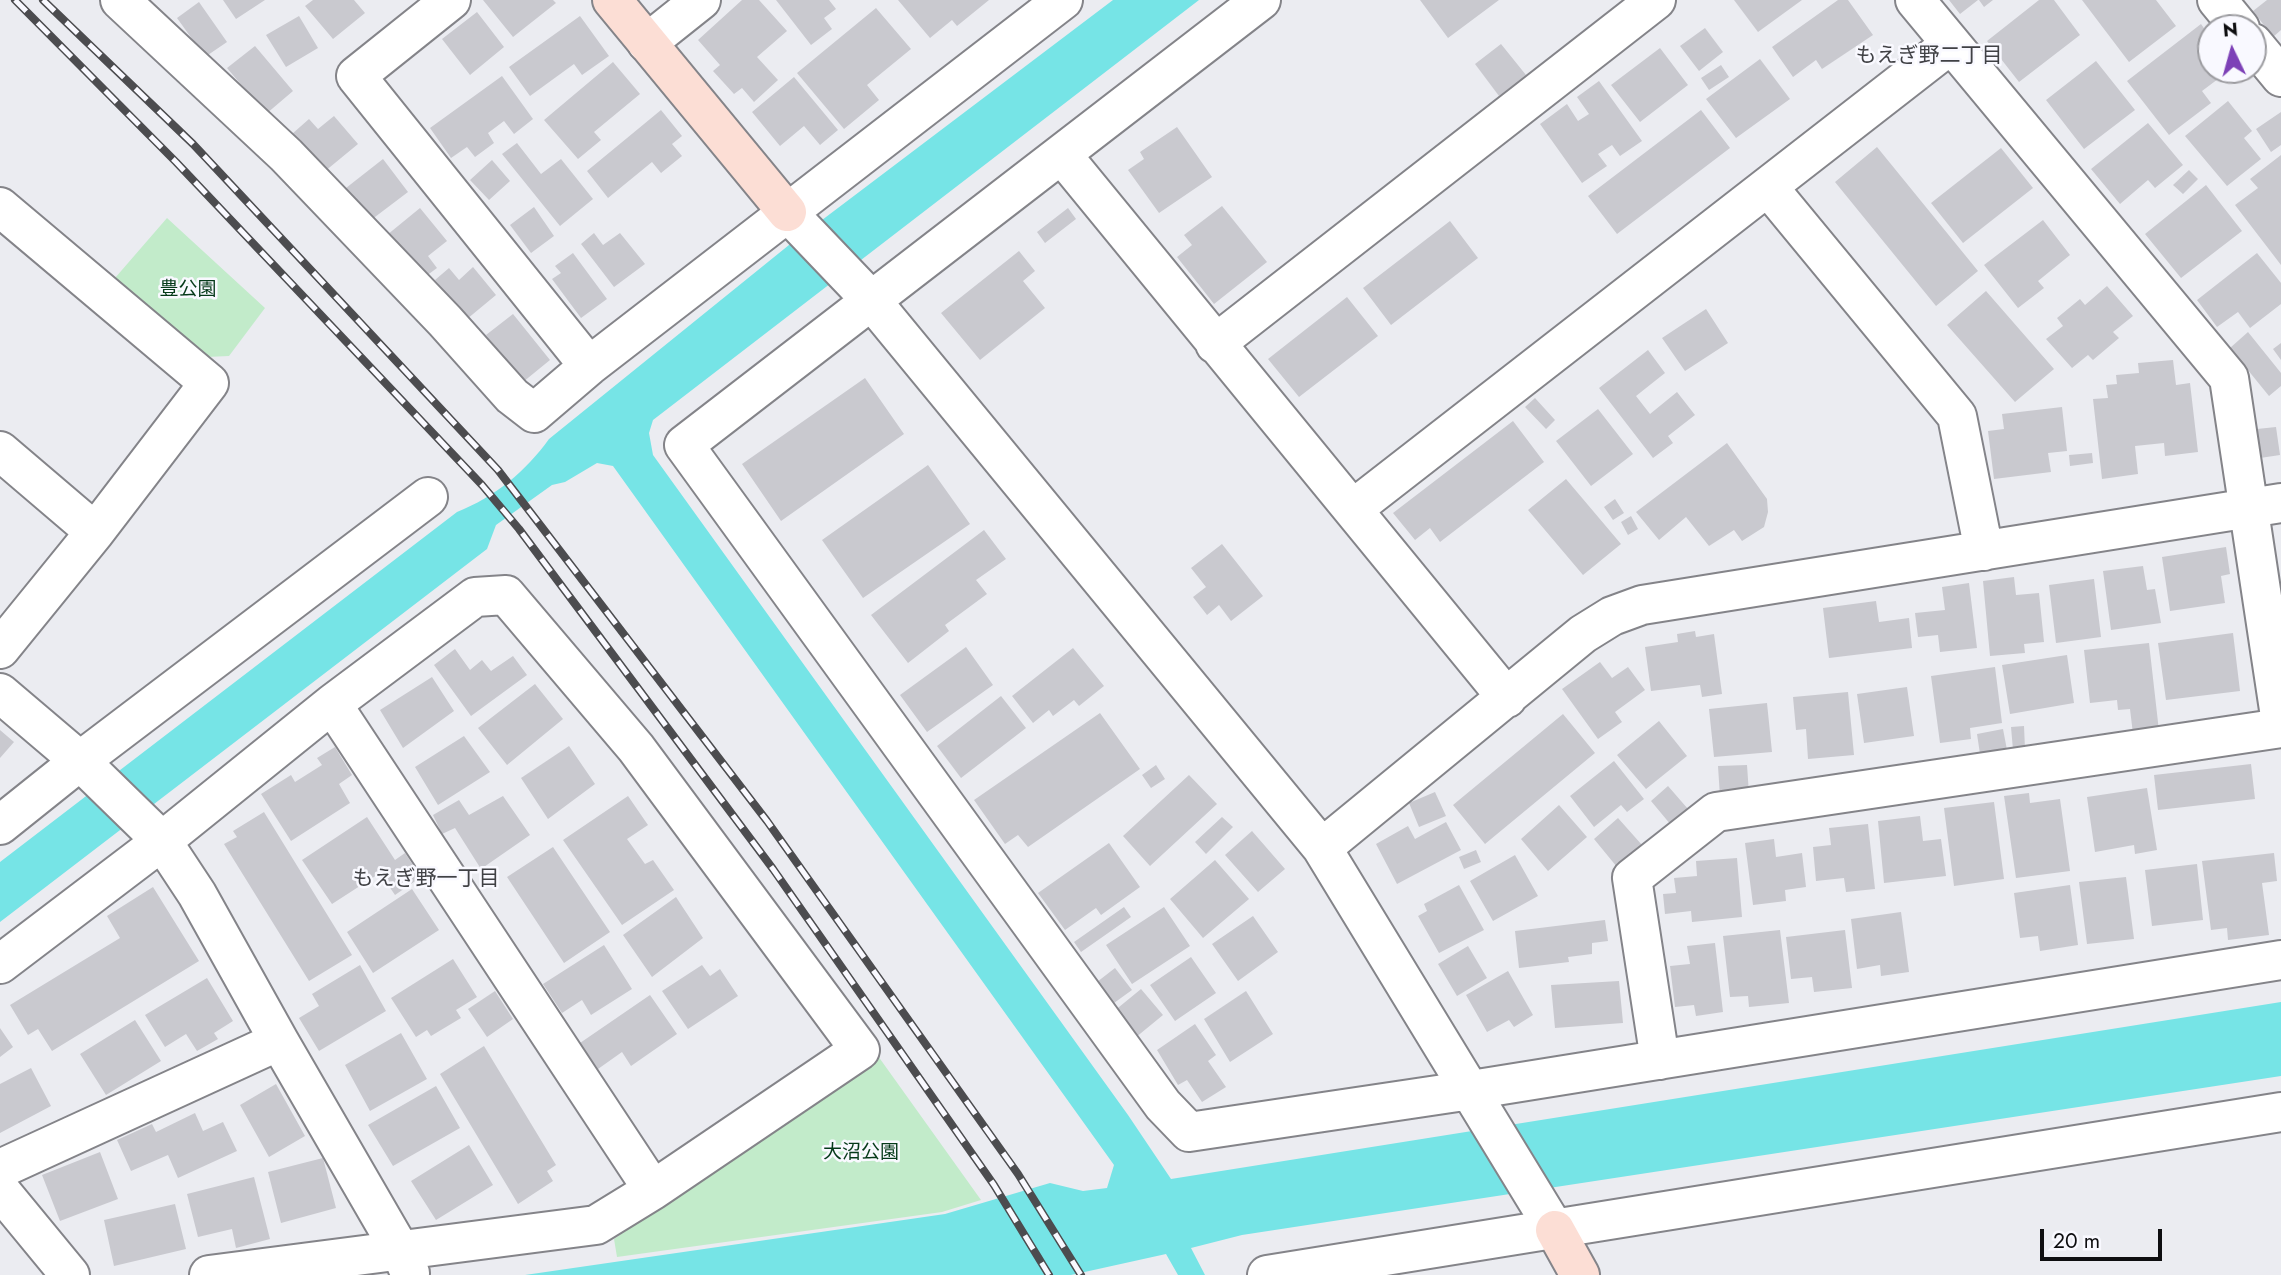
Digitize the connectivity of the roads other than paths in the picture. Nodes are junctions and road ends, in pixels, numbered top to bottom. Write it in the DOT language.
graph roads {
  1 [pos="451,0"];
  2 [pos="612,0"];
  3 [pos="701,0"];
  4 [pos="1063,0"];
  5 [pos="1656,0"];
  6 [pos="1915,0"];
  7 [pos="2217,0"];
  8 [pos="1256,2"];
  9 [pos="139,5"];
  10 [pos="2229,14"];
  11 [pos="647,43"];
  12 [pos="1951,44"];
  13 [pos="2267,60"];
  14 [pos="2281,77"];
  15 [pos="1062,155"];
  16 [pos="1768,187"];
  17 [pos="0,207"];
  18 [pos="795,220"];
  19 [pos="861,290"];
  20 [pos="1215,344"];
  21 [pos="589,366"];
  22 [pos="0,451"];
  23 [pos="428,496"];
  24 [pos="2264,506"];
  25 [pos="1353,509"];
  26 [pos="95,532"];
  27 [pos="1984,551"];
  28 [pos="0,649"];
  29 [pos="0,693"];
  30 [pos="1507,698"];
  31 [pos="331,704"];
  32 [pos="2281,725"];
  33 [pos="87,768"];
  34 [pos="0,825"];
  35 [pos="153,832"];
  36 [pos="1322,848"];
  37 [pos="2281,960"];
  38 [pos="0,964"];
  39 [pos="279,1041"];
  40 [pos="1660,1060"];
  41 [pos="1477,1100"];
  42 [pos="2281,1112"];
  43 [pos="0,1169"];
  44 [pos="653,1190"];
  45 [pos="0,1191"];
  46 [pos="1555,1230"];
  47 [pos="406,1263"];
  48 [pos="70,1275"];
  49 [pos="209,1275"];
  50 [pos="1267,1275"];
  51 [pos="1580,1275"];
  1 -- 21 [label="street"];
  2 -- 11 [label="street"];
  3 -- 11 [label="street"];
  4 -- 18 [label="street"];
  5 -- 20 [label="street"];
  6 -- 12 [label="street"];
  7 -- 10 [label="street"];
  8 -- 15 [label="street"];
  9 -- 21 [label="street"];
  11 -- 18 [label="street"];
  12 -- 16 [label="street"];
  12 -- 24 [label="street"];
  13 -- 14 [label="street"];
  15 -- 19 [label="street"];
  15 -- 20 [label="street"];
  16 -- 25 [label="street"];
  16 -- 27 [label="street"];
  17 -- 26 [label="street"];
  18 -- 19 [label="street"];
  18 -- 21 [label="street"];
  19 -- 36 [label="street"];
  19 -- 41 [label="street"];
  20 -- 25 [label="street"];
  22 -- 26 [label="street"];
  23 -- 33 [label="street"];
  24 -- 27 [label="street"];
  24 -- 32 [label="street"];
  25 -- 30 [label="street"];
  26 -- 28 [label="street"];
  27 -- 30 [label="street"];
  29 -- 33 [label="street"];
  30 -- 36 [label="street"];
  31 -- 35 [label="street"];
  31 -- 44 [label="street"];
  31 -- 44 [label="street"];
  32 -- 40 [label="street"];
  33 -- 34 [label="street"];
  33 -- 35 [label="street"];
  35 -- 38 [label="street"];
  35 -- 39 [label="street"];
  36 -- 41 [label="street"];
  37 -- 40 [label="street"];
  39 -- 43 [label="street"];
  39 -- 47 [label="street"];
  40 -- 41 [label="street"];
  41 -- 46 [label="street"];
  42 -- 46 [label="street"];
  44 -- 47 [label="street"];
  45 -- 48 [label="street"];
  46 -- 50 [label="street"];
  46 -- 51 [label="street"];
  47 -- 49 [label="street"];
}
